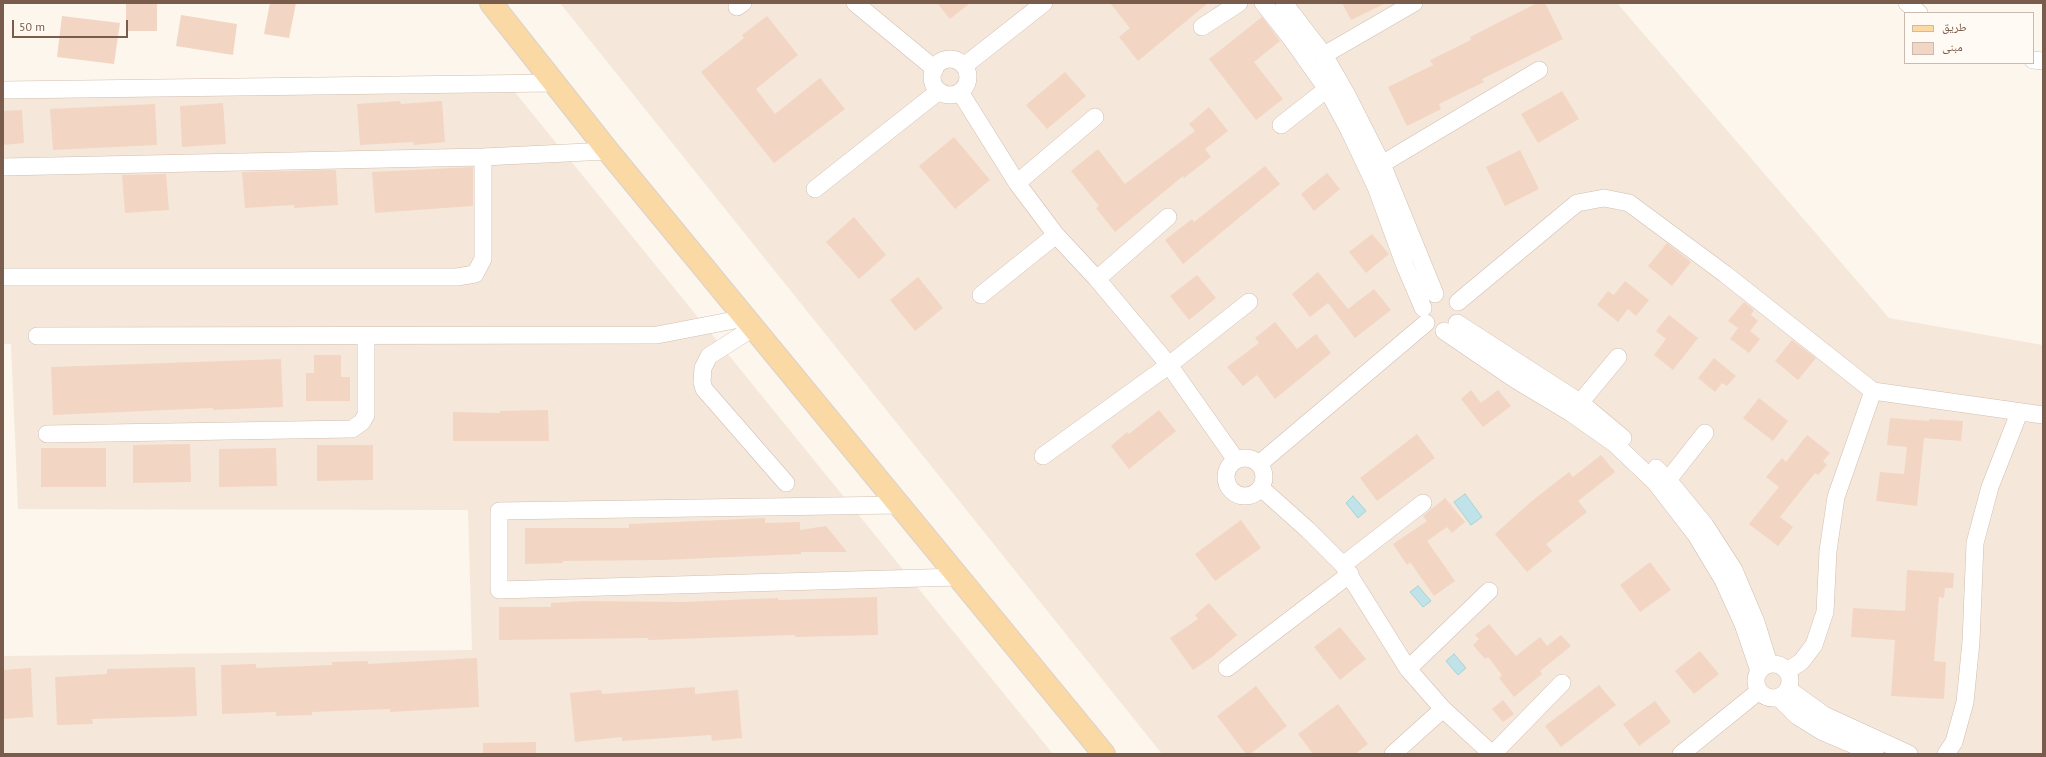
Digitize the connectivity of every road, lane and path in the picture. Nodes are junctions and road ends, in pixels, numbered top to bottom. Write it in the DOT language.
graph roads {
  1 [pos="491,3"];
  2 [pos="855,3"];
  3 [pos="1044,3"];
  4 [pos="1240,3"];
  5 [pos="1263,3"];
  6 [pos="1284,3"];
  7 [pos="1414,3"];
  8 [pos="1907,3"];
  9 [pos="1918,12"];
  10 [pos="1202,27"];
  11 [pos="1324,55"];
  12 [pos="964,66"];
  13 [pos="935,69"];
  14 [pos="1539,70"];
  15 [pos="554,83"];
  16 [pos="1327,89"];
  17 [pos="3,90"];
  18 [pos="939,91"];
  19 [pos="960,92"];
  20 [pos="1095,117"];
  21 [pos="1281,125"];
  22 [pos="608,151"];
  23 [pos="482,157"];
  24 [pos="1382,164"];
  25 [pos="3,168"];
  26 [pos="1017,183"];
  27 [pos="816,189"];
  28 [pos="1168,217"];
  29 [pos="1056,235"];
  30 [pos="3,277"];
  31 [pos="1097,279"];
  32 [pos="1434,294"];
  33 [pos="981,295"];
  34 [pos="1249,302"];
  35 [pos="1458,302"];
  36 [pos="1425,316"];
  37 [pos="749,323"];
  38 [pos="1451,327"];
  39 [pos="37,336"];
  40 [pos="366,336"];
  41 [pos="1618,357"];
  42 [pos="1169,365"];
  43 [pos="1873,391"];
  44 [pos="1576,408"];
  45 [pos="2019,413"];
  46 [pos="2043,416"];
  47 [pos="1705,432"];
  48 [pos="47,434"];
  49 [pos="1043,456"];
  50 [pos="1236,460"];
  51 [pos="1259,464"];
  52 [pos="1668,480"];
  53 [pos="786,483"];
  54 [pos="1261,488"];
  55 [pos="1423,503"];
  56 [pos="899,505"];
  57 [pos="1346,570"];
  58 [pos="959,577"];
  59 [pos="1489,592"];
  60 [pos="1227,668"];
  61 [pos="1764,668"];
  62 [pos="1408,669"];
  63 [pos="1787,671"];
  64 [pos="1562,683"];
  65 [pos="1759,691"];
  66 [pos="1783,693"];
  67 [pos="1443,709"];
  68 [pos="1104,754"];
  69 [pos="1393,754"];
  70 [pos="1492,754"];
  71 [pos="1681,754"];
  72 [pos="1875,754"];
  73 [pos="1910,754"];
  74 [pos="1946,754"];
  1 -- 15 [label="main road"];
  2 -- 13 [label="street"];
  3 -- 12 [label="street"];
  4 -- 10 [label="street"];
  5 -- 16 [label="street"];
  6 -- 11 [label="street"];
  7 -- 11 [label="street"];
  8 -- 9 [label="street"];
  11 -- 24 [label="street"];
  12 -- 13 [label="street"];
  12 -- 19 [label="street"];
  13 -- 18 [label="street"];
  14 -- 24 [label="street"];
  15 -- 17 [label="street"];
  15 -- 22 [label="main road"];
  16 -- 21 [label="street"];
  16 -- 36 [label="street"];
  18 -- 19 [label="street"];
  18 -- 27 [label="street"];
  19 -- 26 [label="street"];
  20 -- 26 [label="street"];
  22 -- 23 [label="street"];
  22 -- 37 [label="main road"];
  23 -- 25 [label="street"];
  23 -- 30 [label="street"];
  24 -- 32 [label="street"];
  26 -- 29 [label="street"];
  28 -- 31 [label="street"];
  29 -- 31 [label="street"];
  29 -- 33 [label="street"];
  31 -- 42 [label="street"];
  32 -- 35 [label="street"];
  32 -- 36 [label="street"];
  34 -- 42 [label="street"];
  35 -- 38 [label="street"];
  35 -- 43 [label="street"];
  36 -- 38 [label="street"];
  36 -- 51 [label="street"];
  37 -- 40 [label="street"];
  37 -- 53 [label="street"];
  37 -- 56 [label="main road"];
  38 -- 44 [label="street"];
  39 -- 40 [label="street"];
  40 -- 48 [label="street"];
  41 -- 44 [label="street"];
  42 -- 49 [label="street"];
  42 -- 50 [label="street"];
  43 -- 45 [label="street"];
  43 -- 63 [label="street"];
  44 -- 52 [label="street"];
  44 -- 61 [label="street"];
  45 -- 46 [label="street"];
  45 -- 74 [label="street"];
  47 -- 52 [label="street"];
  50 -- 51 [label="street"];
  50 -- 54 [label="street"];
  51 -- 54 [label="street"];
  52 -- 61 [label="street"];
  54 -- 57 [label="street"];
  55 -- 57 [label="street"];
  56 -- 58 [label="main road"];
  56 -- 58 [label="street"];
  57 -- 60 [label="street"];
  57 -- 62 [label="street"];
  58 -- 68 [label="main road"];
  59 -- 62 [label="street"];
  61 -- 63 [label="street"];
  61 -- 65 [label="street"];
  62 -- 67 [label="street"];
  63 -- 66 [label="street"];
  64 -- 70 [label="street"];
  65 -- 66 [label="street"];
  65 -- 71 [label="street"];
  66 -- 72 [label="street"];
  66 -- 73 [label="street"];
  67 -- 69 [label="street"];
  67 -- 70 [label="street"];
}
